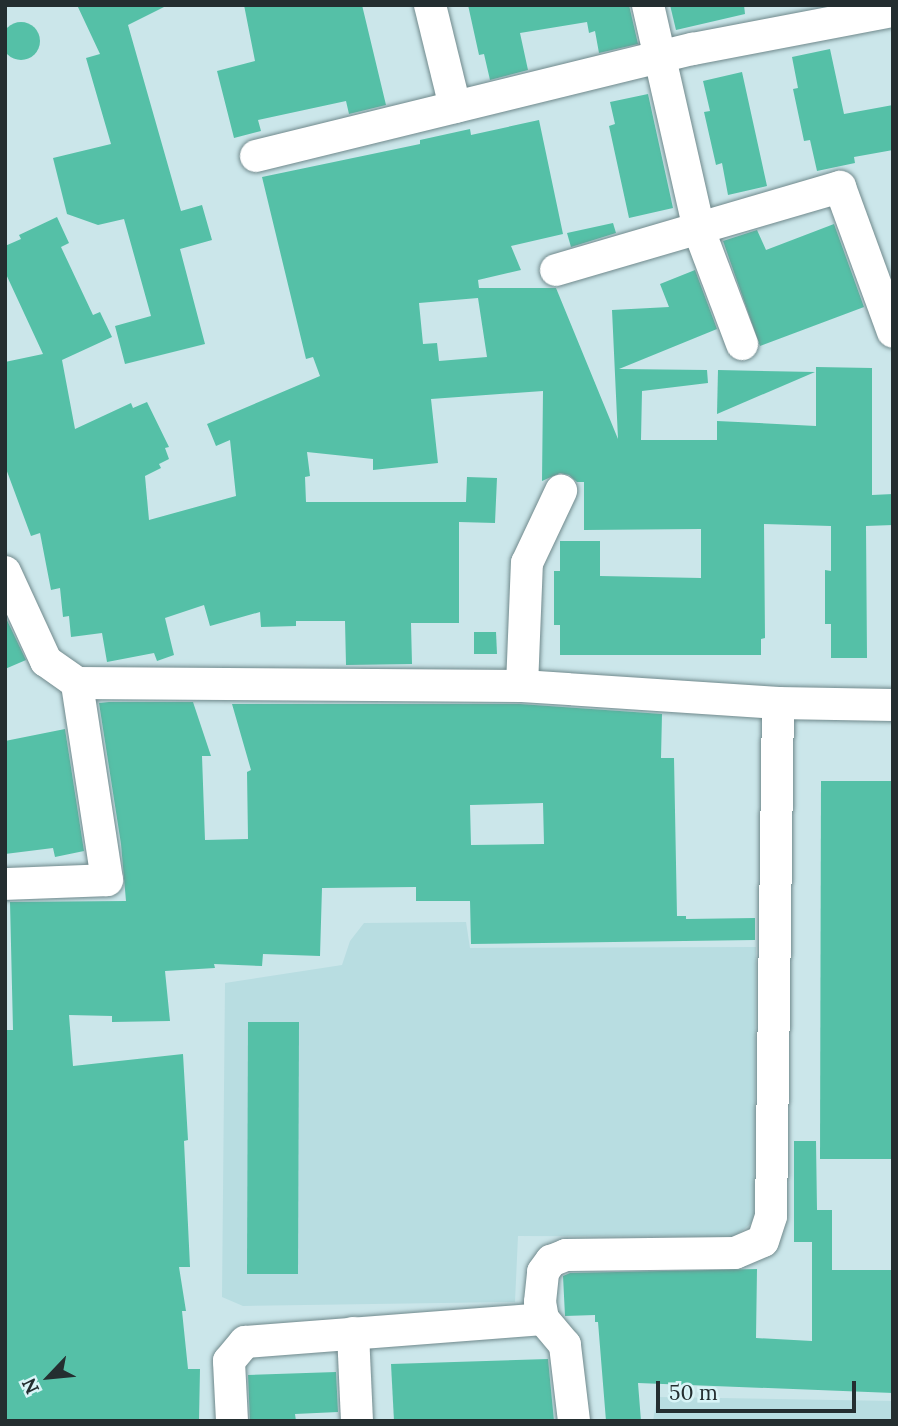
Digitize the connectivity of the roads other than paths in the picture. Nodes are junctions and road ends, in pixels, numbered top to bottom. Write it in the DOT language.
graph roads {
  1 [pos="430,5"];
  2 [pos="648,5"];
  3 [pos="893,11"];
  4 [pos="659,58"];
  5 [pos="455,107"];
  6 [pos="256,156"];
  7 [pos="699,230"];
  8 [pos="556,270"];
  9 [pos="893,332"];
  10 [pos="742,344"];
  11 [pos="561,491"];
  12 [pos="5,572"];
  13 [pos="77,683"];
  14 [pos="522,686"];
  15 [pos="778,702"];
  16 [pos="893,705"];
  17 [pos="5,884"];
  18 [pos="543,1319"];
  19 [pos="353,1332"];
  20 [pos="232,1421"];
  21 [pos="357,1421"];
  22 [pos="574,1421"];
  1 -- 5 [label="street"];
  2 -- 4 [label="street"];
  3 -- 4 [label="street"];
  4 -- 5 [label="street"];
  4 -- 7 [label="street"];
  5 -- 6 [label="street"];
  7 -- 8 [label="street"];
  7 -- 9 [label="street"];
  7 -- 10 [label="street"];
  11 -- 14 [label="street"];
  12 -- 13 [label="street"];
  13 -- 14 [label="street"];
  13 -- 17 [label="street"];
  14 -- 15 [label="street"];
  15 -- 16 [label="street"];
  15 -- 18 [label="street"];
  18 -- 19 [label="street"];
  18 -- 22 [label="street"];
  19 -- 20 [label="street"];
  19 -- 21 [label="street"];
}
